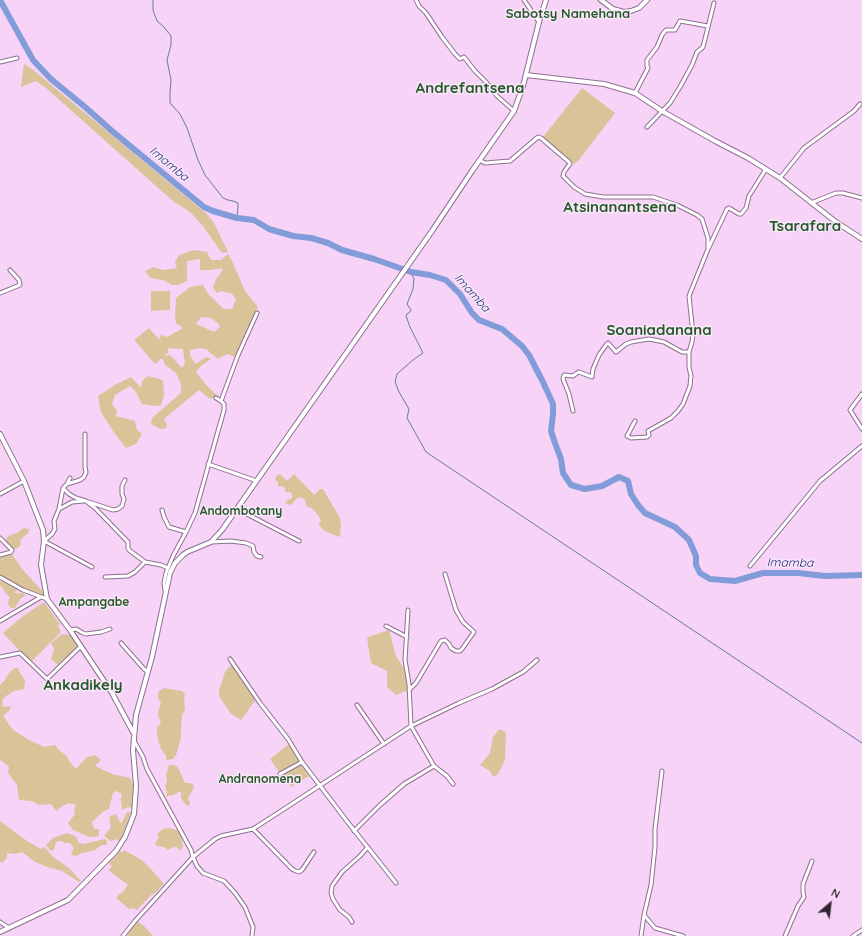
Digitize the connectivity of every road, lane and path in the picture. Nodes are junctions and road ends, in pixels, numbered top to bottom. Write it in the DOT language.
graph roads {
  1 [pos="416,0"];
  2 [pos="524,0"];
  3 [pos="546,0"];
  4 [pos="601,0"];
  5 [pos="647,0"];
  6 [pos="714,3"];
  7 [pos="539,22"];
  8 [pos="708,26"];
  9 [pos="17,58"];
  10 [pos="0,62"];
  11 [pos="526,75"];
  12 [pos="635,93"];
  13 [pos="860,104"];
  14 [pos="514,111"];
  15 [pos="662,111"];
  16 [pos="647,127"];
  17 [pos="479,160"];
  18 [pos="766,169"];
  19 [pos="780,178"];
  20 [pos="862,198"];
  21 [pos="811,203"];
  22 [pos="862,239"];
  23 [pos="708,249"];
  24 [pos="10,270"];
  25 [pos="0,293"];
  26 [pos="257,313"];
  27 [pos="689,352"];
  28 [pos="862,394"];
  29 [pos="216,398"];
  30 [pos="222,401"];
  31 [pos="573,411"];
  32 [pos="635,421"];
  33 [pos="862,429"];
  34 [pos="0,434"];
  35 [pos="85,434"];
  36 [pos="862,446"];
  37 [pos="208,464"];
  38 [pos="70,478"];
  39 [pos="125,480"];
  40 [pos="24,481"];
  41 [pos="257,481"];
  42 [pos="67,484"];
  43 [pos="63,488"];
  44 [pos="0,494"];
  45 [pos="86,501"];
  46 [pos="59,509"];
  47 [pos="237,509"];
  48 [pos="162,510"];
  49 [pos="186,532"];
  50 [pos="0,538"];
  51 [pos="44,541"];
  52 [pos="300,541"];
  53 [pos="211,542"];
  54 [pos="0,555"];
  55 [pos="261,557"];
  56 [pos="145,562"];
  57 [pos="750,566"];
  58 [pos="92,567"];
  59 [pos="168,568"];
  60 [pos="445,574"];
  61 [pos="0,577"];
  62 [pos="105,577"];
  63 [pos="166,596"];
  64 [pos="41,597"];
  65 [pos="48,599"];
  66 [pos="408,610"];
  67 [pos="0,621"];
  68 [pos="386,626"];
  69 [pos="70,630"];
  70 [pos="110,630"];
  71 [pos="407,637"];
  72 [pos="121,643"];
  73 [pos="81,646"];
  74 [pos="0,657"];
  75 [pos="230,659"];
  76 [pos="537,660"];
  77 [pos="148,672"];
  78 [pos="409,690"];
  79 [pos="357,705"];
  80 [pos="411,726"];
  81 [pos="133,732"];
  82 [pos="133,740"];
  83 [pos="384,744"];
  84 [pos="302,762"];
  85 [pos="434,766"];
  86 [pos="662,771"];
  87 [pos="280,774"];
  88 [pos="453,784"];
  89 [pos="320,786"];
  90 [pos="253,829"];
  91 [pos="354,830"];
  92 [pos="368,847"];
  93 [pos="314,852"];
  94 [pos="193,857"];
  95 [pos="812,861"];
  96 [pos="396,884"];
  97 [pos="644,915"];
  98 [pos="0,922"];
  99 [pos="352,922"];
  100 [pos="9,928"];
  101 [pos="862,930"];
  102 [pos="0,932"];
  103 [pos="123,936"];
  104 [pos="252,936"];
  105 [pos="641,936"];
  106 [pos="683,936"];
  107 [pos="785,936"];
  108 [pos="853,936"];
  1 -- 14 [label="street"];
  2 -- 7 [label="street"];
  3 -- 7 [label="main road"];
  4 -- 5 [label="main road"];
  6 -- 8 [label="street"];
  7 -- 11 [label="main road"];
  8 -- 12 [label="street"];
  8 -- 15 [label="street"];
  9 -- 10 [label="street"];
  11 -- 12 [label="main road"];
  11 -- 14 [label="main road"];
  12 -- 15 [label="main road"];
  13 -- 19 [label="street"];
  14 -- 17 [label="main road"];
  15 -- 16 [label="street"];
  15 -- 18 [label="main road"];
  17 -- 23 [label="street"];
  17 -- 41 [label="main road"];
  18 -- 19 [label="main road"];
  18 -- 23 [label="street"];
  19 -- 21 [label="main road"];
  20 -- 21 [label="street"];
  21 -- 22 [label="main road"];
  23 -- 27 [label="street"];
  24 -- 25 [label="street"];
  26 -- 30 [label="street"];
  27 -- 31 [label="street"];
  27 -- 32 [label="street"];
  28 -- 33 [label="street"];
  29 -- 30 [label="street"];
  30 -- 37 [label="street"];
  34 -- 40 [label="main road"];
  35 -- 42 [label="street"];
  36 -- 57 [label="street"];
  37 -- 41 [label="street"];
  37 -- 49 [label="street"];
  38 -- 42 [label="street"];
  39 -- 45 [label="street"];
  40 -- 44 [label="street"];
  40 -- 51 [label="main road"];
  41 -- 47 [label="main road"];
  42 -- 43 [label="street"];
  43 -- 45 [label="street"];
  43 -- 46 [label="street"];
  45 -- 46 [label="street"];
  45 -- 56 [label="street"];
  46 -- 51 [label="street"];
  47 -- 52 [label="street"];
  47 -- 53 [label="main road"];
  48 -- 49 [label="street"];
  49 -- 59 [label="street"];
  50 -- 54 [label="street"];
  51 -- 58 [label="street"];
  51 -- 65 [label="main road"];
  53 -- 55 [label="street"];
  53 -- 63 [label="main road"];
  56 -- 59 [label="street"];
  56 -- 62 [label="street"];
  59 -- 63 [label="street"];
  60 -- 78 [label="street"];
  61 -- 64 [label="street"];
  63 -- 77 [label="main road"];
  64 -- 65 [label="street"];
  64 -- 67 [label="street"];
  65 -- 69 [label="main road"];
  66 -- 71 [label="street"];
  68 -- 71 [label="street"];
  69 -- 70 [label="street"];
  69 -- 73 [label="main road"];
  71 -- 78 [label="street"];
  72 -- 77 [label="street"];
  73 -- 74 [label="street"];
  73 -- 81 [label="main road"];
  75 -- 84 [label="street"];
  76 -- 80 [label="street"];
  77 -- 81 [label="main road"];
  78 -- 80 [label="street"];
  79 -- 83 [label="street"];
  80 -- 83 [label="street"];
  80 -- 85 [label="street"];
  81 -- 82 [label="main road"];
  82 -- 94 [label="street"];
  82 -- 100 [label="main road"];
  83 -- 89 [label="street"];
  84 -- 87 [label="street"];
  84 -- 89 [label="street"];
  85 -- 88 [label="street"];
  85 -- 91 [label="street"];
  86 -- 97 [label="street"];
  89 -- 90 [label="street"];
  89 -- 91 [label="street"];
  90 -- 93 [label="street"];
  90 -- 94 [label="street"];
  91 -- 92 [label="street"];
  92 -- 96 [label="street"];
  92 -- 99 [label="street"];
  94 -- 103 [label="street"];
  94 -- 104 [label="street"];
  95 -- 107 [label="street"];
  97 -- 105 [label="street"];
  97 -- 106 [label="street"];
  98 -- 100 [label="street"];
  100 -- 102 [label="main road"];
  101 -- 108 [label="street"];
}
